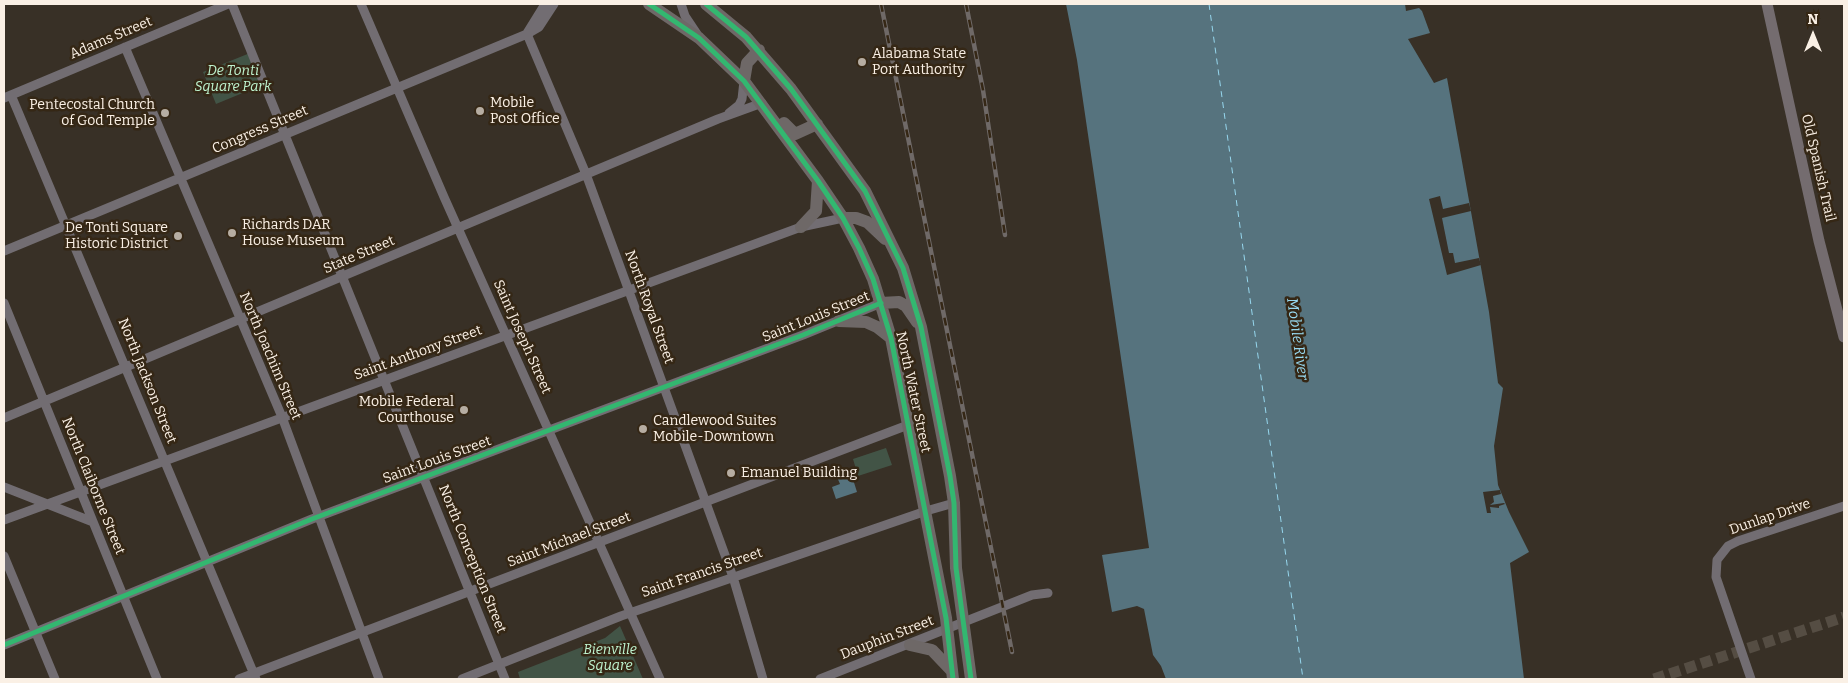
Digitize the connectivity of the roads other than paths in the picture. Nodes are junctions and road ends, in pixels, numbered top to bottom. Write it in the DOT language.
graph roads {
  1 [pos="230,4"];
  2 [pos="361,4"];
  3 [pos="545,4"];
  4 [pos="554,4"];
  5 [pos="648,4"];
  6 [pos="681,4"];
  7 [pos="706,4"];
  8 [pos="1766,4"];
  9 [pos="527,34"];
  10 [pos="699,38"];
  11 [pos="125,47"];
  12 [pos="759,50"];
  13 [pos="744,81"];
  14 [pos="398,88"];
  15 [pos="8,96"];
  16 [pos="762,103"];
  17 [pos="724,116"];
  18 [pos="817,124"];
  19 [pos="285,134"];
  20 [pos="586,174"];
  21 [pos="180,178"];
  22 [pos="818,182"];
  23 [pos="843,218"];
  24 [pos="67,225"];
  25 [pos="801,227"];
  26 [pos="459,228"];
  27 [pos="4,251"];
  28 [pos="897,255"];
  29 [pos="903,268"];
  30 [pos="343,276"];
  31 [pos="628,290"];
  32 [pos="4,303"];
  33 [pos="881,303"];
  34 [pos="240,319"];
  35 [pos="839,321"];
  36 [pos="921,327"];
  37 [pos="506,335"];
  38 [pos="1844,337"];
  39 [pos="891,338"];
  40 [pos="127,366"];
  41 [pos="386,379"];
  42 [pos="663,388"];
  43 [pos="44,401"];
  44 [pos="282,417"];
  45 [pos="4,418"];
  46 [pos="908,425"];
  47 [pos="548,431"];
  48 [pos="165,460"];
  49 [pos="425,477"];
  50 [pos="4,487"];
  51 [pos="80,491"];
  52 [pos="706,502"];
  53 [pos="954,503"];
  54 [pos="46,504"];
  55 [pos="1844,506"];
  56 [pos="926,510"];
  57 [pos="318,516"];
  58 [pos="4,520"];
  59 [pos="93,522"];
  60 [pos="598,543"];
  61 [pos="4,556"];
  62 [pos="207,562"];
  63 [pos="733,577"];
  64 [pos="470,591"];
  65 [pos="1048,593"];
  66 [pos="123,596"];
  67 [pos="631,613"];
  68 [pos="964,623"];
  69 [pos="948,629"];
  70 [pos="35,632"];
  71 [pos="362,633"];
  72 [pos="4,645"];
  73 [pos="910,645"];
  74 [pos="499,664"];
  75 [pos="953,675"];
  76 [pos="255,676"];
  77 [pos="55,679"];
  78 [pos="157,679"];
  79 [pos="240,679"];
  80 [pos="379,679"];
  81 [pos="462,679"];
  82 [pos="505,679"];
  83 [pos="660,679"];
  84 [pos="763,679"];
  85 [pos="820,679"];
  86 [pos="971,679"];
  87 [pos="1751,679"];
  1 -- 11 [label="street, Adams Street"];
  1 -- 19 [label="street, North Conception Street"];
  2 -- 14 [label="street, Saint Joseph Street"];
  3 -- 9 [label="street"];
  4 -- 9 [label="street, Congress Street"];
  5 -- 10 [label="highway, North Water Street"];
  6 -- 10 [label="street"];
  7 -- 12 [label="highway, North Water Street"];
  8 -- 38 [label="main road, Old Spanish Trail"];
  9 -- 14 [label="street, Congress Street"];
  9 -- 20 [label="street, North Royal Street"];
  10 -- 13 [label="highway, North Water Street"];
  11 -- 15 [label="street, Adams Street"];
  11 -- 21 [label="street, North Joachim Street"];
  12 -- 13 [label="highway"];
  12 -- 18 [label="highway, North Water Street"];
  13 -- 16 [label="highway, North Water Street"];
  13 -- 17 [label="street, State Street"];
  14 -- 19 [label="street, Congress Street"];
  14 -- 26 [label="street, Saint Joseph Street"];
  15 -- 24 [label="street, North Jackson Street"];
  16 -- 17 [label="street, State Street"];
  16 -- 18 [label="highway"];
  16 -- 22 [label="highway, North Water Street"];
  17 -- 20 [label="street, State Street"];
  18 -- 28 [label="highway, North Water Street"];
  19 -- 21 [label="street, Congress Street"];
  19 -- 30 [label="street, North Conception Street"];
  20 -- 26 [label="street, State Street"];
  20 -- 31 [label="street, North Royal Street"];
  21 -- 24 [label="street, Congress Street"];
  21 -- 34 [label="street, North Joachim Street"];
  22 -- 23 [label="highway, North Water Street"];
  22 -- 25 [label="highway"];
  23 -- 25 [label="street, Saint Anthony Street"];
  23 -- 28 [label="highway"];
  23 -- 33 [label="highway, North Water Street"];
  24 -- 27 [label="street, Congress Street"];
  24 -- 40 [label="street, North Jackson Street"];
  25 -- 31 [label="street, Saint Anthony Street"];
  26 -- 30 [label="street, State Street"];
  26 -- 37 [label="street, Saint Joseph Street"];
  28 -- 29 [label="highway, North Water Street"];
  29 -- 33 [label="highway"];
  29 -- 36 [label="highway, North Water Street"];
  30 -- 34 [label="street, State Street"];
  30 -- 41 [label="street, North Conception Street"];
  31 -- 37 [label="street, Saint Anthony Street"];
  31 -- 42 [label="street, North Royal Street"];
  32 -- 43 [label="street, North Claiborne Street"];
  33 -- 35 [label="street, Saint Louis Street"];
  33 -- 36 [label="highway"];
  33 -- 39 [label="highway, North Water Street"];
  34 -- 40 [label="street, State Street"];
  34 -- 44 [label="street, North Joachim Street"];
  35 -- 39 [label="highway"];
  35 -- 42 [label="street, Saint Louis Street"];
  36 -- 53 [label="highway, North Water Street"];
  37 -- 41 [label="street, Saint Anthony Street"];
  37 -- 47 [label="street, Saint Joseph Street"];
  39 -- 46 [label="highway, North Water Street"];
  40 -- 43 [label="street, State Street"];
  40 -- 48 [label="street, North Jackson Street"];
  41 -- 44 [label="street, Saint Anthony Street"];
  41 -- 49 [label="street, North Conception Street"];
  42 -- 47 [label="street, Saint Louis Street"];
  42 -- 52 [label="street, North Royal Street"];
  43 -- 45 [label="street, State Street"];
  43 -- 51 [label="street, North Claiborne Street"];
  44 -- 48 [label="street, Saint Anthony Street"];
  44 -- 57 [label="street, North Joachim Street"];
  46 -- 52 [label="street, Saint Michael Street"];
  46 -- 56 [label="highway, North Water Street"];
  47 -- 49 [label="street, Saint Louis Street"];
  47 -- 60 [label="street, Saint Joseph Street"];
  48 -- 51 [label="street, Saint Anthony Street"];
  48 -- 62 [label="street, North Jackson Street"];
  49 -- 57 [label="street, Saint Louis Street"];
  49 -- 64 [label="street, North Conception Street"];
  50 -- 54 [label="street"];
  51 -- 54 [label="street, Saint Anthony Street"];
  51 -- 59 [label="street, North Claiborne Street"];
  52 -- 60 [label="street, Saint Michael Street"];
  52 -- 63 [label="street, North Royal Street"];
  53 -- 56 [label="street, Saint Francis Street"];
  53 -- 68 [label="highway, North Water Street"];
  54 -- 58 [label="street, Saint Anthony Street"];
  54 -- 59 [label="street"];
  55 -- 87 [label="street, Dunlap Drive"];
  56 -- 63 [label="street, Saint Francis Street"];
  56 -- 69 [label="highway, North Water Street"];
  57 -- 62 [label="street, Saint Louis Street"];
  57 -- 71 [label="street, North Joachim Street"];
  59 -- 66 [label="street, North Claiborne Street"];
  60 -- 64 [label="street, Saint Michael Street"];
  60 -- 67 [label="street, Saint Joseph Street"];
  61 -- 70 [label="street"];
  62 -- 66 [label="street, Saint Louis Street"];
  62 -- 76 [label="street, North Jackson Street"];
  63 -- 67 [label="street, Saint Francis Street"];
  63 -- 84 [label="street, North Royal Street"];
  64 -- 71 [label="street, Saint Michael Street"];
  64 -- 74 [label="street, North Conception Street"];
  65 -- 68 [label="street, Dauphin Street"];
  66 -- 70 [label="street, Saint Louis Street"];
  66 -- 78 [label="street, North Claiborne Street"];
  67 -- 74 [label="street, Saint Francis Street"];
  67 -- 83 [label="street, Saint Joseph Street"];
  68 -- 69 [label="street, Dauphin Street"];
  68 -- 86 [label="highway, North Water Street"];
  69 -- 73 [label="street, Dauphin Street"];
  69 -- 75 [label="highway, North Water Street"];
  70 -- 72 [label="street, Saint Louis Street"];
  70 -- 77 [label="street"];
  71 -- 76 [label="street, Saint Michael Street"];
  71 -- 80 [label="street, North Joachim Street"];
  73 -- 75 [label="highway"];
  73 -- 85 [label="street, Dauphin Street"];
  74 -- 81 [label="street, Saint Francis Street"];
  74 -- 82 [label="street, North Conception Street"];
  76 -- 79 [label="street, Saint Michael Street"];
}
